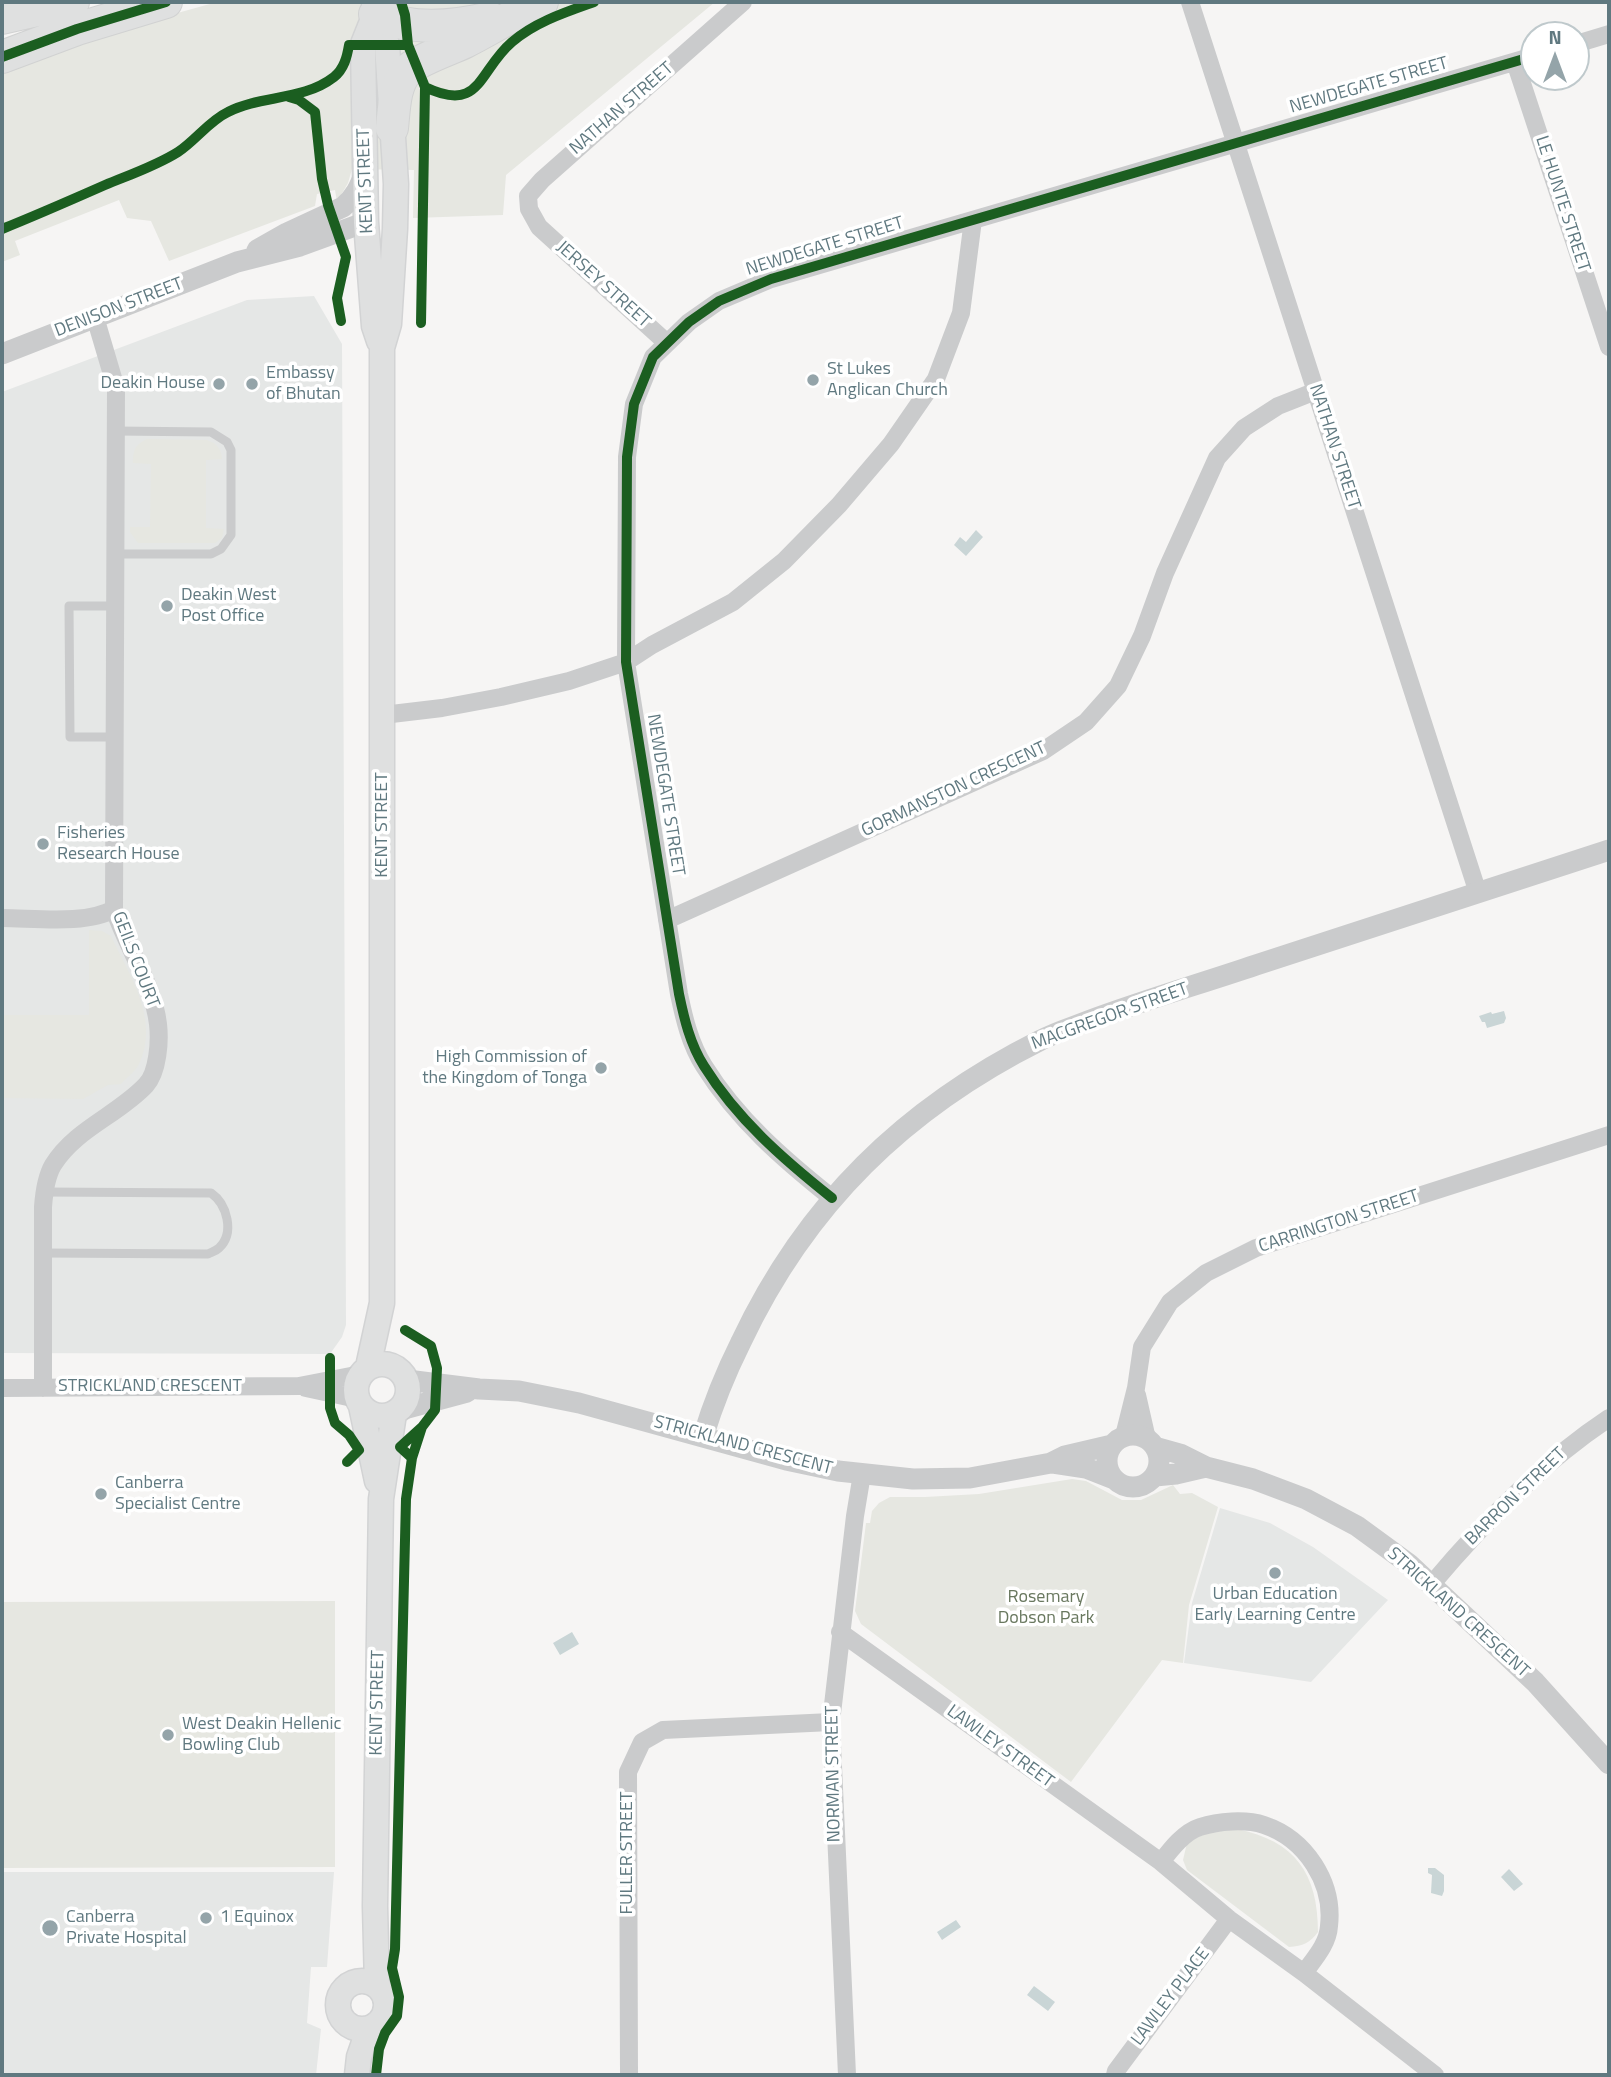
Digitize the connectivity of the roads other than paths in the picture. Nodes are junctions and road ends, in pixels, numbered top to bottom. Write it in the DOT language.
graph roads {
  1 [pos="73,2"];
  2 [pos="166,2"];
  3 [pos="743,2"];
  4 [pos="1190,2"];
  5 [pos="532,6"];
  6 [pos="374,8"];
  7 [pos="2,18"];
  8 [pos="1609,34"];
  9 [pos="1590,40"];
  10 [pos="2,57"];
  11 [pos="1520,60"];
  12 [pos="1515,62"];
  13 [pos="392,128"];
  14 [pos="1236,143"];
  15 [pos="394,163"];
  16 [pos="365,171"];
  17 [pos="973,220"];
  18 [pos="366,222"];
  19 [pos="539,227"];
  20 [pos="237,262"];
  21 [pos="95,317"];
  22 [pos="667,343"];
  23 [pos="1609,347"];
  24 [pos="382,348"];
  25 [pos="2,354"];
  26 [pos="1316,391"];
  27 [pos="116,431"];
  28 [pos="116,554"];
  29 [pos="116,606"];
  30 [pos="626,662"];
  31 [pos="383,715"];
  32 [pos="115,737"];
  33 [pos="1609,850"];
  34 [pos="1478,893"];
  35 [pos="114,909"];
  36 [pos="2,918"];
  37 [pos="667,920"];
  38 [pos="1609,1135"];
  39 [pos="44,1192"];
  40 [pos="832,1198"];
  41 [pos="43,1253"];
  42 [pos="382,1303"];
  43 [pos="365,1371"];
  44 [pos="403,1375"];
  45 [pos="299,1387"];
  46 [pos="2,1388"];
  47 [pos="43,1388"];
  48 [pos="1136,1388"];
  49 [pos="479,1389"];
  50 [pos="359,1403"];
  51 [pos="397,1412"];
  52 [pos="1609,1418"];
  53 [pos="703,1437"];
  54 [pos="1118,1441"];
  55 [pos="1151,1443"];
  56 [pos="1051,1462"];
  57 [pos="1206,1467"];
  58 [pos="862,1474"];
  59 [pos="1154,1476"];
  60 [pos="1114,1479"];
  61 [pos="381,1499"];
  62 [pos="1431,1585"];
  63 [pos="840,1632"];
  64 [pos="831,1722"];
  65 [pos="1609,1764"];
  66 [pos="1161,1862"];
  67 [pos="1229,1919"];
  68 [pos="1304,1973"];
  69 [pos="366,1984"];
  70 [pos="358,2027"];
  71 [pos="358,2066"];
  72 [pos="629,2075"];
  73 [pos="847,2075"];
  74 [pos="1115,2075"];
  75 [pos="1435,2075"];
  1 -- 7 [label="highway"];
  2 -- 10 [label="highway"];
  3 -- 19 [label="street, NATHAN STREET"];
  4 -- 14 [label="street, NATHAN STREET"];
  5 -- 6 [label="highway"];
  5 -- 13 [label="highway"];
  6 -- 13 [label="main road, KENT STREET"];
  6 -- 16 [label="main road, KENT STREET"];
  8 -- 9 [label="street"];
  11 -- 12 [label="street, NEWDEGATE STREET"];
  12 -- 14 [label="street, NEWDEGATE STREET"];
  12 -- 23 [label="street, LE HUNTE STREET"];
  13 -- 15 [label="main road, KENT STREET"];
  14 -- 17 [label="street, NEWDEGATE STREET"];
  14 -- 26 [label="street, NATHAN STREET"];
  15 -- 18 [label="main road"];
  15 -- 24 [label="main road, KENT STREET"];
  16 -- 18 [label="main road, KENT STREET"];
  16 -- 20 [label="street, DENISON STREET"];
  17 -- 22 [label="street, NEWDEGATE STREET"];
  17 -- 30 [label="street"];
  18 -- 20 [label="street, DENISON STREET"];
  18 -- 24 [label="main road, KENT STREET"];
  19 -- 22 [label="street, JERSEY STREET"];
  20 -- 21 [label="street, DENISON STREET"];
  21 -- 25 [label="street, DENISON STREET"];
  21 -- 27 [label="street, GEILS COURT"];
  22 -- 30 [label="street, NEWDEGATE STREET"];
  24 -- 31 [label="main road, KENT STREET"];
  26 -- 34 [label="street, NATHAN STREET"];
  26 -- 37 [label="street, GORMANSTON CRESCENT"];
  27 -- 28 [label="street, GEILS COURT"];
  27 -- 28 [label="lane"];
  28 -- 29 [label="street, GEILS COURT"];
  29 -- 32 [label="street, GEILS COURT"];
  29 -- 32 [label="lane"];
  30 -- 31 [label="street"];
  30 -- 37 [label="street, NEWDEGATE STREET"];
  31 -- 42 [label="main road, KENT STREET"];
  32 -- 35 [label="street, GEILS COURT"];
  33 -- 34 [label="street, MACGREGOR STREET"];
  34 -- 40 [label="street, MACGREGOR STREET"];
  35 -- 36 [label="street"];
  35 -- 39 [label="street, GEILS COURT"];
  37 -- 40 [label="street, NEWDEGATE STREET"];
  38 -- 48 [label="street, CARRINGTON STREET"];
  39 -- 41 [label="street, GEILS COURT"];
  39 -- 41 [label="lane"];
  40 -- 53 [label="street, MACGREGOR STREET"];
  41 -- 47 [label="street, GEILS COURT"];
  42 -- 43 [label="main road, KENT STREET"];
  42 -- 44 [label="main road, KENT STREET"];
  43 -- 44 [label="main road"];
  43 -- 45 [label="street, STRICKLAND CRESCENT"];
  43 -- 50 [label="main road"];
  44 -- 49 [label="street, STRICKLAND CRESCENT"];
  44 -- 51 [label="main road"];
  45 -- 47 [label="street, STRICKLAND CRESCENT"];
  45 -- 50 [label="street, STRICKLAND CRESCENT"];
  46 -- 47 [label="street, STRICKLAND CRESCENT"];
  48 -- 54 [label="street, CARRINGTON STREET"];
  48 -- 55 [label="street, CARRINGTON STREET"];
  49 -- 51 [label="street, STRICKLAND CRESCENT"];
  49 -- 53 [label="street, STRICKLAND CRESCENT"];
  50 -- 51 [label="main road"];
  50 -- 61 [label="main road, KENT STREET"];
  51 -- 61 [label="main road, KENT STREET"];
  52 -- 62 [label="street, BARRON STREET"];
  53 -- 58 [label="street, STRICKLAND CRESCENT"];
  54 -- 55 [label="street"];
  54 -- 56 [label="street, STRICKLAND CRESCENT"];
  54 -- 60 [label="street"];
  55 -- 57 [label="street, STRICKLAND CRESCENT"];
  55 -- 59 [label="street"];
  56 -- 58 [label="street, STRICKLAND CRESCENT"];
  56 -- 60 [label="street, STRICKLAND CRESCENT"];
  57 -- 59 [label="street, STRICKLAND CRESCENT"];
  57 -- 62 [label="street, STRICKLAND CRESCENT"];
  58 -- 63 [label="street, NORMAN STREET"];
  59 -- 60 [label="street"];
  61 -- 69 [label="main road, KENT STREET"];
  62 -- 65 [label="street, STRICKLAND CRESCENT"];
  63 -- 64 [label="street, NORMAN STREET"];
  63 -- 66 [label="street, LAWLEY STREET"];
  64 -- 72 [label="street, FULLER STREET"];
  64 -- 73 [label="street, NORMAN STREET"];
  66 -- 67 [label="street, LAWLEY STREET"];
  66 -- 68 [label="street"];
  67 -- 68 [label="street, LAWLEY STREET"];
  67 -- 74 [label="street, LAWLEY PLACE"];
  68 -- 75 [label="street, LAWLEY STREET"];
  69 -- 70 [label="main road"];
  69 -- 70 [label="main road"];
  70 -- 71 [label="main road"];
}
